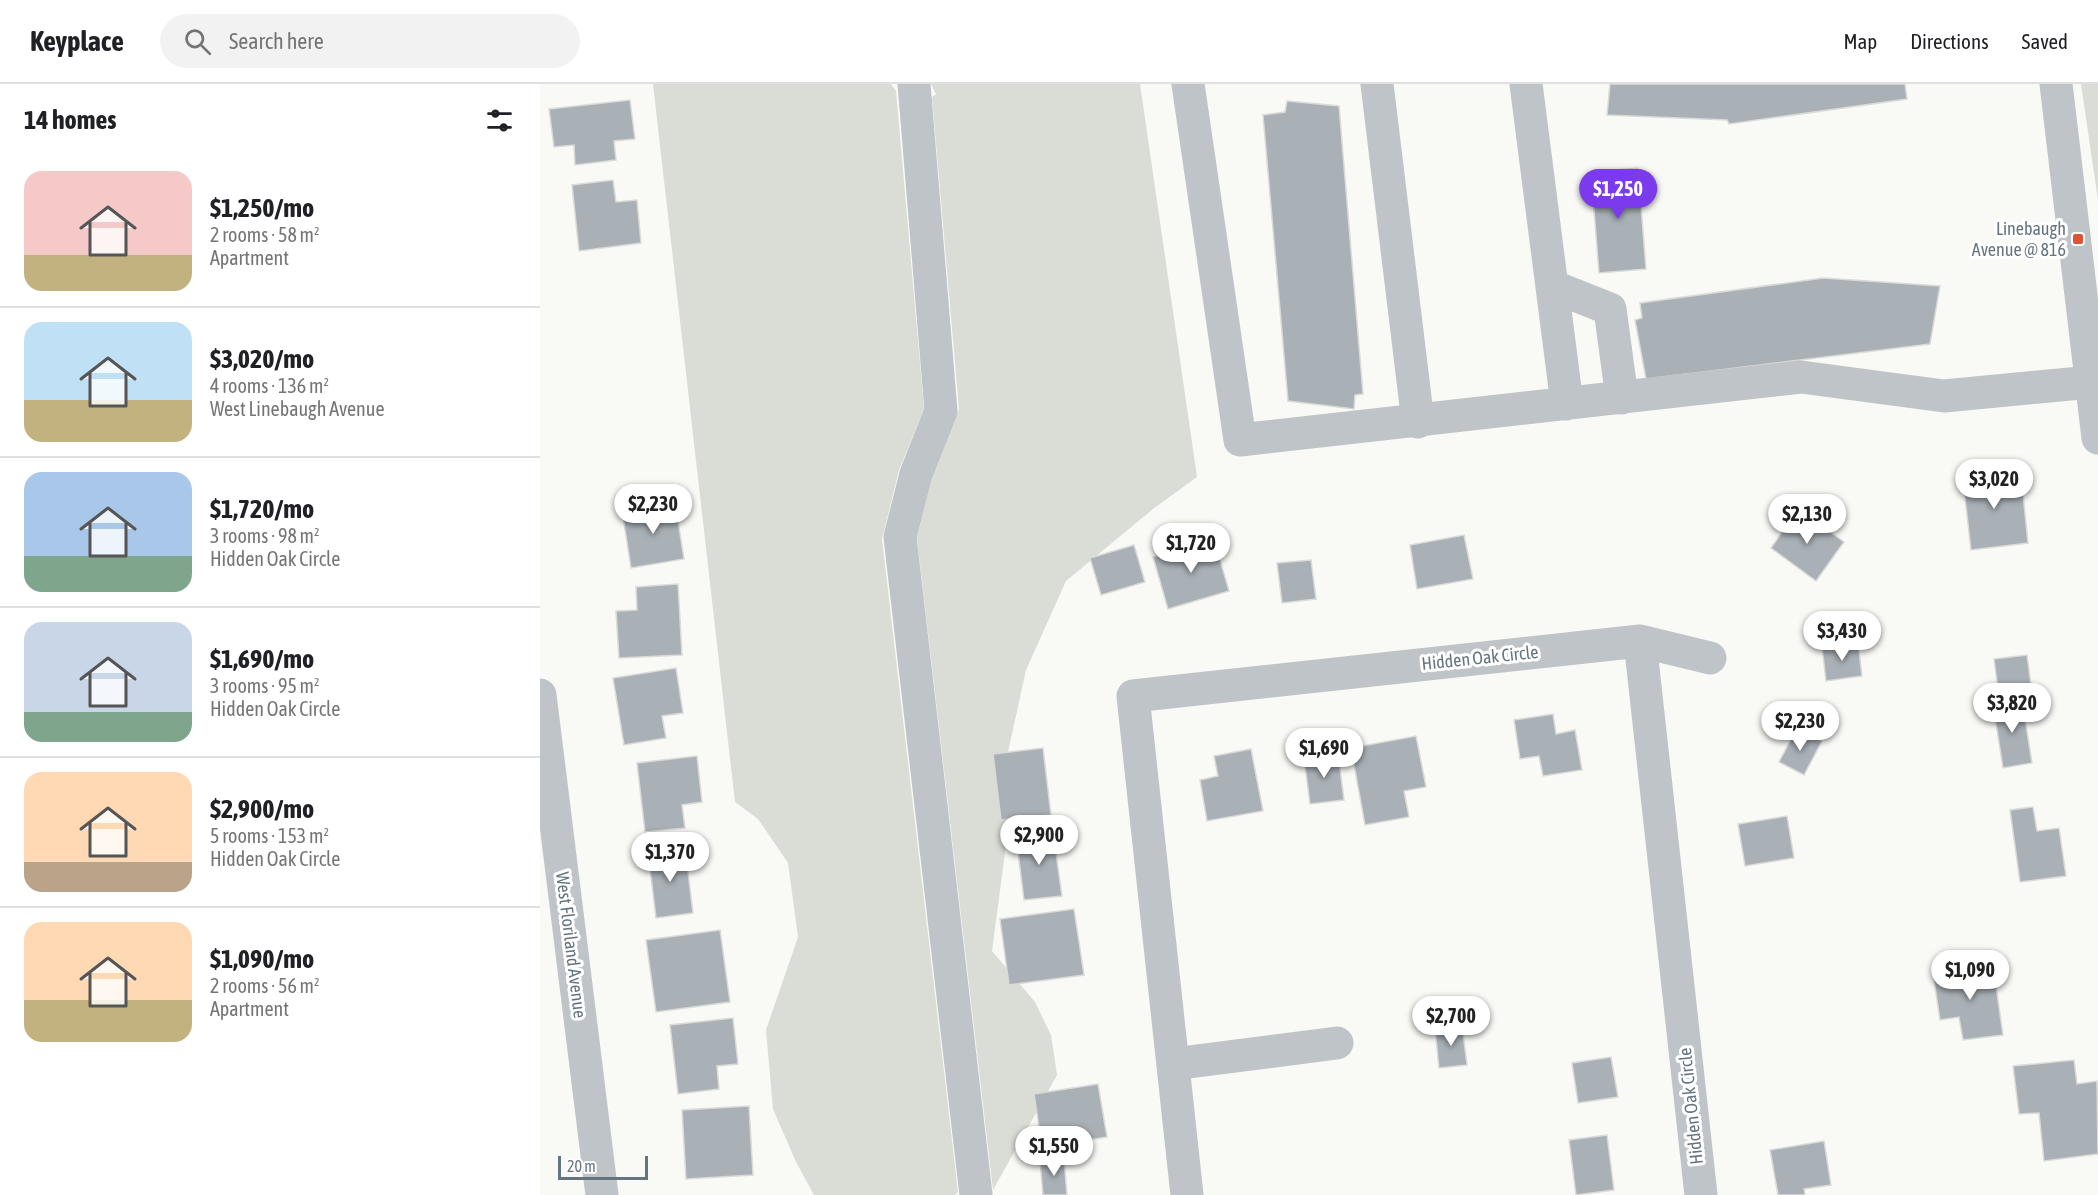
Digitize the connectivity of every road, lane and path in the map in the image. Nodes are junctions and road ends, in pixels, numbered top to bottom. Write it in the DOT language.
graph roads {
  1 [pos="1188,84"];
  2 [pos="1377,84"];
  3 [pos="1526,84"];
  4 [pos="2055,84"];
  5 [pos="913,85"];
  6 [pos="1552,286"];
  7 [pos="2091,382"];
  8 [pos="1622,398"];
  9 [pos="1567,404"];
  10 [pos="1418,422"];
  11 [pos="2098,438"];
  12 [pos="1640,641"];
  13 [pos="1710,658"];
  14 [pos="540,695"];
  15 [pos="1337,1043"];
  16 [pos="1173,1064"];
  17 [pos="602,1195"];
  18 [pos="976,1195"];
  19 [pos="1187,1195"];
  20 [pos="1701,1195"];
  1 -- 10 [label="street"];
  2 -- 10 [label="street"];
  3 -- 6 [label="street"];
  4 -- 7 [label="street"];
  5 -- 18 [label="street"];
  6 -- 8 [label="street"];
  6 -- 9 [label="street"];
  7 -- 8 [label="street"];
  7 -- 11 [label="street"];
  8 -- 9 [label="street"];
  9 -- 10 [label="street"];
  12 -- 13 [label="street"];
  12 -- 16 [label="street, Hidden Oak Circle"];
  12 -- 20 [label="street, Hidden Oak Circle"];
  14 -- 17 [label="street, West Floriland Avenue"];
  15 -- 16 [label="street"];
  16 -- 19 [label="street, Hidden Oak Circle"];
}
